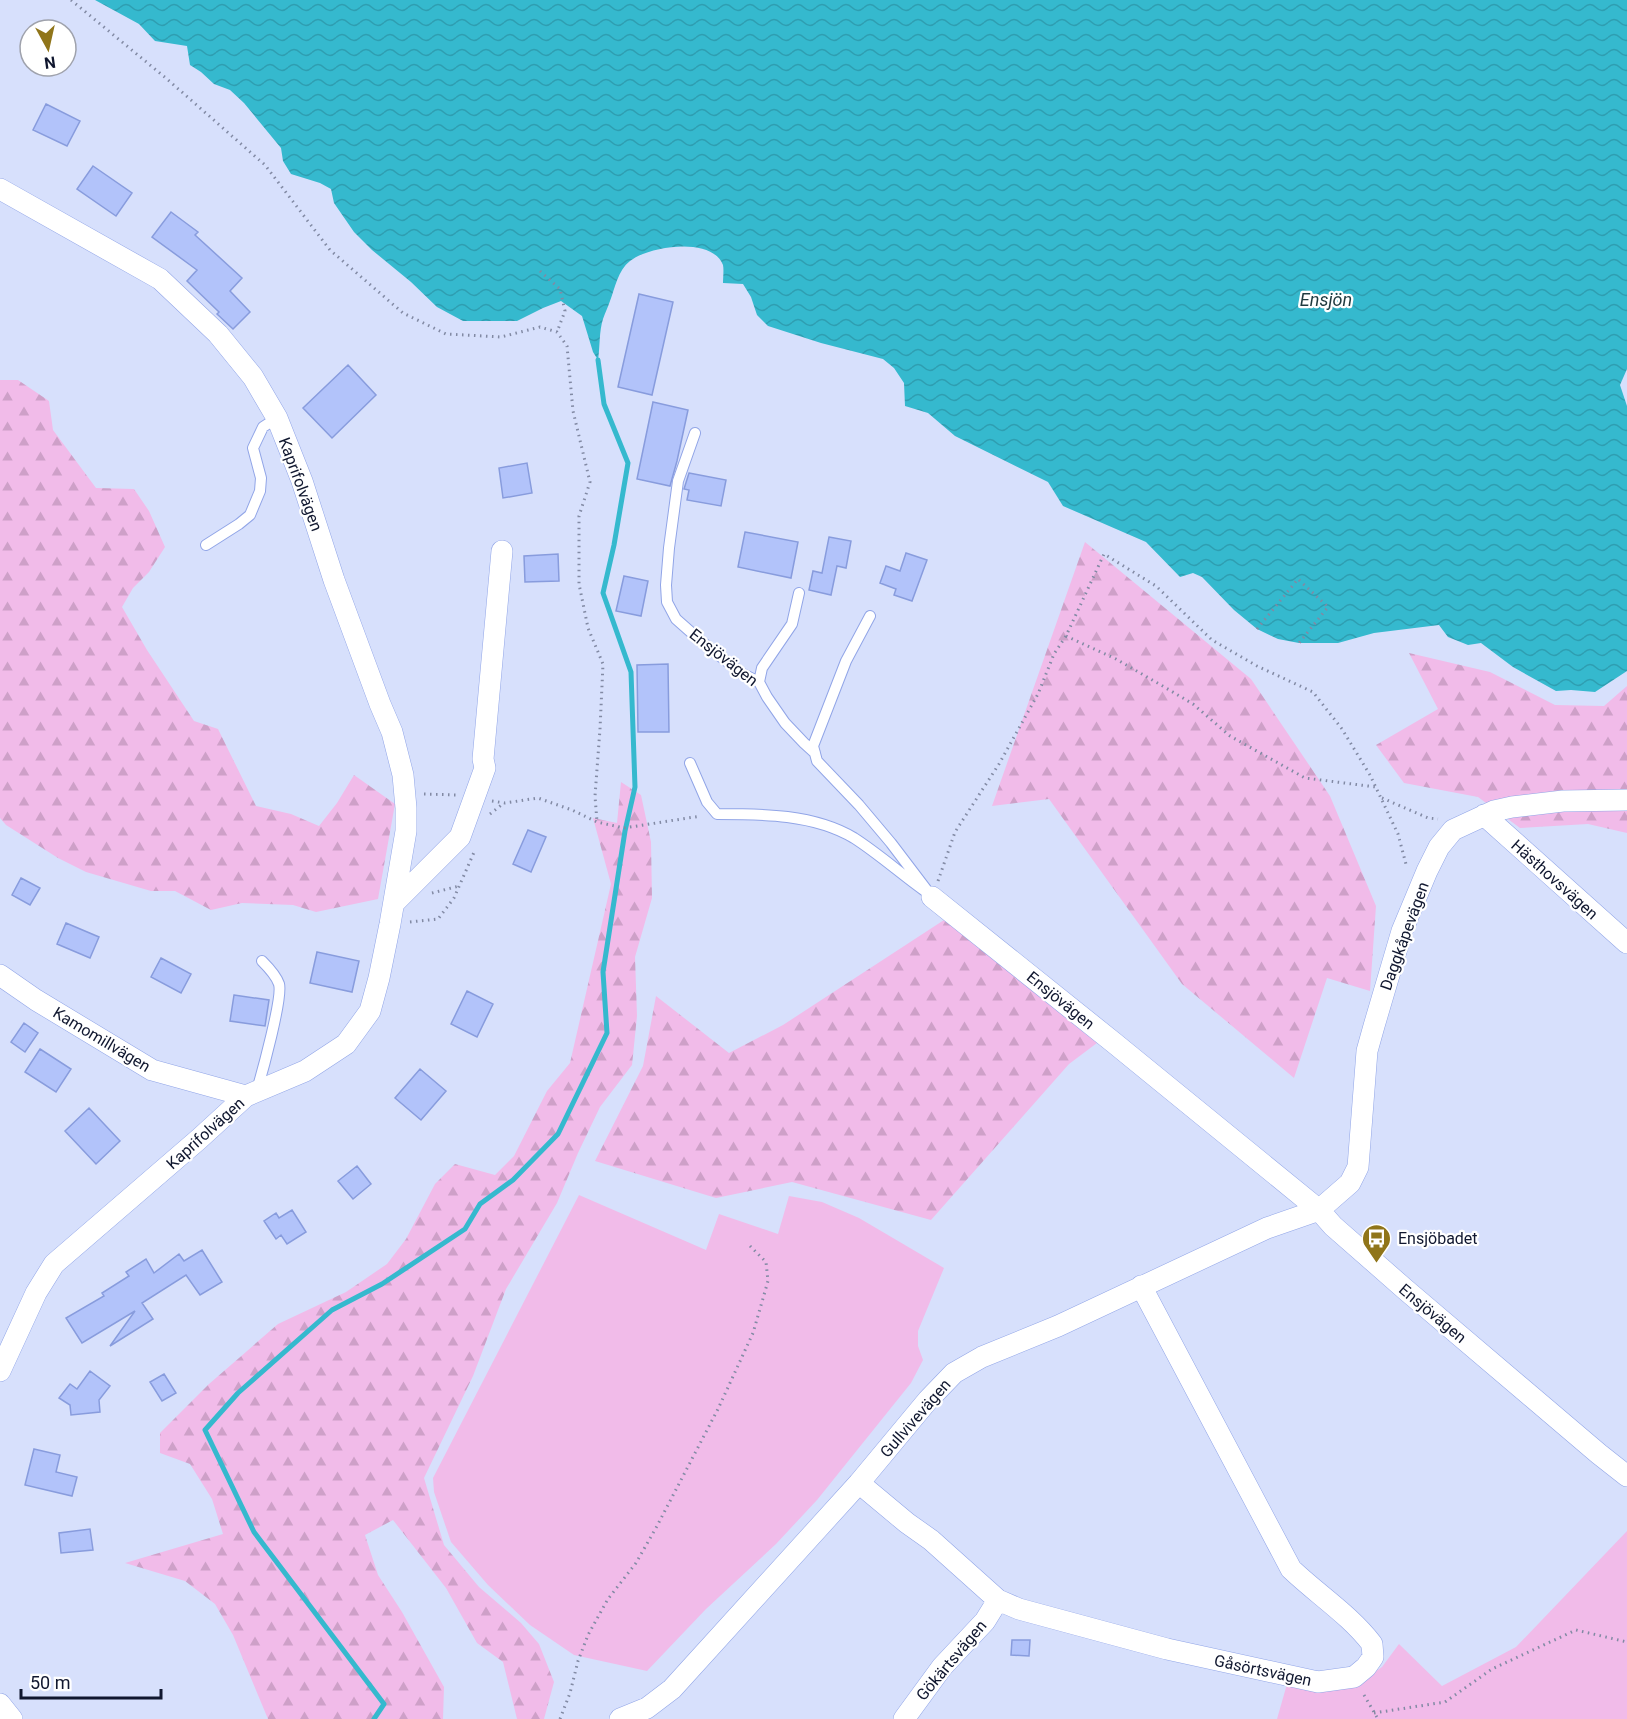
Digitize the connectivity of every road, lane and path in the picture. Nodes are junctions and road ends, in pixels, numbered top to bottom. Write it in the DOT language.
graph roads {
  1 [pos="71,0"];
  2 [pos="0,189"];
  3 [pos="540,271"];
  4 [pos="557,332"];
  5 [pos="277,418"];
  6 [pos="695,433"];
  7 [pos="206,545"];
  8 [pos="502,551"];
  9 [pos="799,593"];
  10 [pos="870,616"];
  11 [pos="1257,629"];
  12 [pos="1066,636"];
  13 [pos="1299,643"];
  14 [pos="759,682"];
  15 [pos="815,753"];
  16 [pos="690,763"];
  17 [pos="1376,788"];
  18 [pos="405,793"];
  19 [pos="1381,797"];
  20 [pos="474,798"];
  21 [pos="1627,800"];
  22 [pos="505,802"];
  23 [pos="717,814"];
  24 [pos="489,815"];
  25 [pos="1484,815"];
  26 [pos="1439,819"];
  27 [pos="597,822"];
  28 [pos="478,843"];
  29 [pos="932,897"];
  30 [pos="1416,900"];
  31 [pos="394,903"];
  32 [pos="390,924"];
  33 [pos="1627,943"];
  34 [pos="262,961"];
  35 [pos="0,975"];
  36 [pos="251,1093"];
  37 [pos="1319,1210"];
  38 [pos="750,1246"];
  39 [pos="1141,1286"];
  40 [pos="0,1371"];
  41 [pos="1627,1476"];
  42 [pos="859,1483"];
  43 [pos="998,1600"];
  44 [pos="1627,1642"];
  45 [pos="1354,1677"];
  46 [pos="0,1704"];
  47 [pos="1374,1713"];
  48 [pos="12,1719"];
  49 [pos="560,1719"];
  50 [pos="620,1719"];
  51 [pos="904,1719"];
  52 [pos="1378,1719"];
  1 -- 4 [label="path"];
  2 -- 5 [label="street, Kaprifolvägen"];
  3 -- 4 [label="path"];
  4 -- 27 [label="path"];
  5 -- 7 [label="lane"];
  5 -- 18 [label="street, Kaprifolvägen"];
  6 -- 14 [label="lane, Ensjövägen"];
  8 -- 20 [label="street"];
  9 -- 14 [label="lane"];
  10 -- 15 [label="lane"];
  11 -- 13 [label="path"];
  12 -- 17 [label="path"];
  12 -- 17 [label="path"];
  12 -- 29 [label="path"];
  14 -- 15 [label="lane, Ensjövägen"];
  15 -- 29 [label="lane, Ensjövägen"];
  16 -- 23 [label="lane"];
  17 -- 19 [label="path"];
  18 -- 20 [label="path"];
  18 -- 31 [label="street, Kaprifolvägen"];
  19 -- 26 [label="path"];
  19 -- 30 [label="path"];
  20 -- 22 [label="path"];
  20 -- 31 [label="street"];
  21 -- 25 [label="street, Daggkåpevägen"];
  22 -- 24 [label="path"];
  22 -- 27 [label="path"];
  23 -- 27 [label="path"];
  23 -- 29 [label="lane"];
  25 -- 30 [label="street, Daggkåpevägen"];
  25 -- 33 [label="street, Hästhovsvägen"];
  28 -- 32 [label="path"];
  29 -- 37 [label="street, Ensjövägen"];
  30 -- 37 [label="street, Daggkåpevägen"];
  31 -- 32 [label="street, Kaprifolvägen"];
  32 -- 36 [label="street, Kaprifolvägen"];
  34 -- 36 [label="lane"];
  35 -- 36 [label="street, Kamomillvägen"];
  36 -- 40 [label="street, Kaprifolvägen"];
  37 -- 39 [label="street, Gullvivevägen"];
  37 -- 41 [label="street, Ensjövägen"];
  38 -- 49 [label="path"];
  39 -- 42 [label="street, Gullvivevägen"];
  39 -- 45 [label="street"];
  42 -- 43 [label="street, Gåsörtsvägen"];
  42 -- 50 [label="street, Gullvivevägen"];
  43 -- 45 [label="street, Gåsörtsvägen"];
  43 -- 51 [label="street, Gökärtsvägen"];
  44 -- 47 [label="path"];
  45 -- 47 [label="path"];
  46 -- 48 [label="street"];
  47 -- 52 [label="path"];
}
